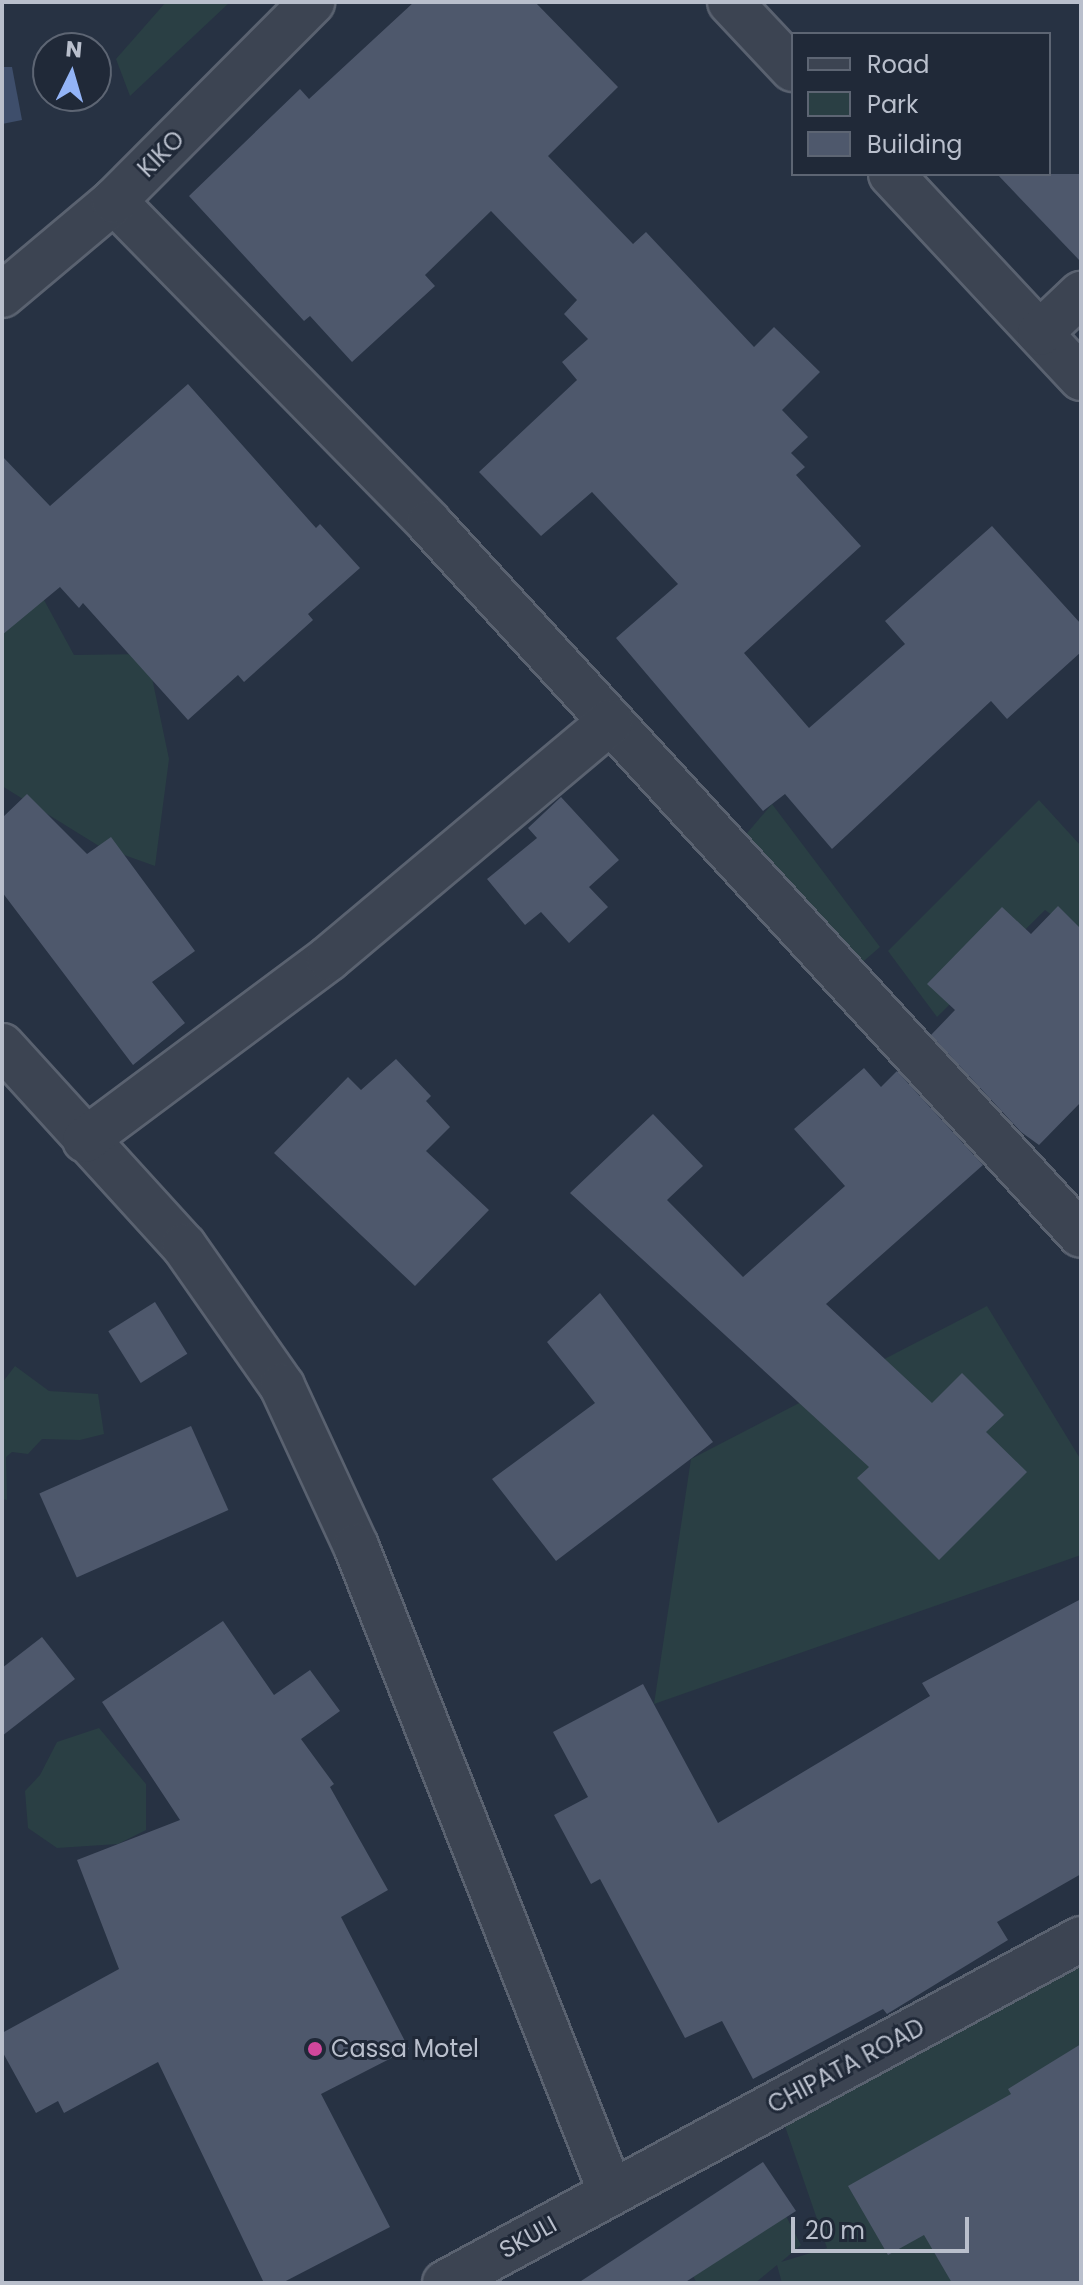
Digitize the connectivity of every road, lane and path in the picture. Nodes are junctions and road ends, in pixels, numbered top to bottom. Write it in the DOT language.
graph roads {
  1 [pos="312,2"];
  2 [pos="730,2"];
  3 [pos="791,67"];
  4 [pos="893,176"];
  5 [pos="114,201"];
  6 [pos="1081,294"];
  7 [pos="2,295"];
  8 [pos="1040,333"];
  9 [pos="1081,378"];
  10 [pos="610,722"];
  11 [pos="2,1046"];
  12 [pos="85,1140"];
  13 [pos="1076,1219"];
  14 [pos="1081,1939"];
  15 [pos="610,2190"];
  16 [pos="445,2283"];
  1 -- 5 [label="street, KIKO"];
  2 -- 3 [label="street"];
  4 -- 8 [label="street"];
  5 -- 7 [label="street, KIKO"];
  5 -- 10 [label="street"];
  6 -- 8 [label="street"];
  8 -- 9 [label="street"];
  10 -- 12 [label="street"];
  10 -- 13 [label="street"];
  11 -- 12 [label="street"];
  12 -- 15 [label="street"];
  14 -- 15 [label="street, CHIPATA ROAD"];
  15 -- 16 [label="street, SKULI"];
}
